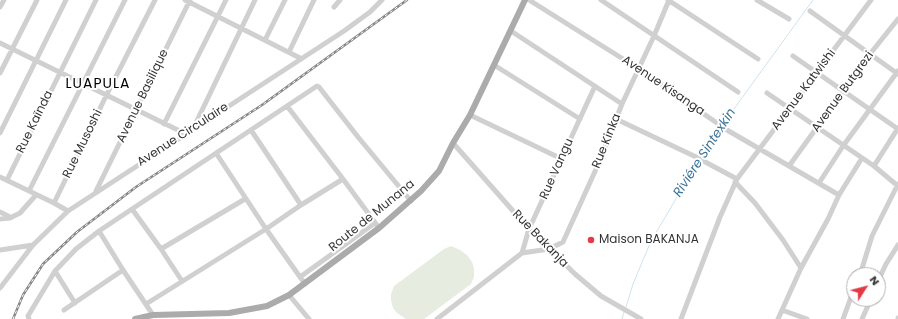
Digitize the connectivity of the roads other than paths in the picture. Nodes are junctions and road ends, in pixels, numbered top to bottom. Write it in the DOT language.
graph roads {
  1 [pos="4,0"];
  2 [pos="37,0"];
  3 [pos="66,0"];
  4 [pos="96,0"];
  5 [pos="125,0"];
  6 [pos="156,0"];
  7 [pos="226,0"];
  8 [pos="255,0"];
  9 [pos="285,0"];
  10 [pos="314,0"];
  11 [pos="340,0"];
  12 [pos="525,0"];
  13 [pos="529,0"];
  14 [pos="601,0"];
  15 [pos="669,0"];
  16 [pos="758,0"];
  17 [pos="870,0"];
  18 [pos="188,1"];
  19 [pos="379,2"];
  20 [pos="0,7"];
  21 [pos="334,7"];
  22 [pos="810,11"];
  23 [pos="218,16"];
  24 [pos="788,19"];
  25 [pos="898,19"];
  26 [pos="241,28"];
  27 [pos="511,31"];
  28 [pos="654,36"];
  29 [pos="845,36"];
  30 [pos="265,40"];
  31 [pos="0,43"];
  32 [pos="12,49"];
  33 [pos="289,52"];
  34 [pos="870,54"];
  35 [pos="793,56"];
  36 [pos="300,58"];
  37 [pos="758,59"];
  38 [pos="36,61"];
  39 [pos="494,65"];
  40 [pos="639,69"];
  41 [pos="817,72"];
  42 [pos="898,72"];
  43 [pos="0,73"];
  44 [pos="59,73"];
  45 [pos="83,85"];
  46 [pos="595,86"];
  47 [pos="844,91"];
  48 [pos="738,92"];
  49 [pos="767,93"];
  50 [pos="106,96"];
  51 [pos="622,104"];
  52 [pos="287,106"];
  53 [pos="790,109"];
  54 [pos="870,109"];
  55 [pos="136,111"];
  56 [pos="470,115"];
  57 [pos="580,119"];
  58 [pos="616,119"];
  59 [pos="164,124"];
  60 [pos="817,127"];
  61 [pos="898,128"];
  62 [pos="193,129"];
  63 [pos="251,130"];
  64 [pos="0,133"];
  65 [pos="186,134"];
  66 [pos="453,143"];
  67 [pos="843,146"];
  68 [pos="760,149"];
  69 [pos="216,153"];
  70 [pos="862,158"];
  71 [pos="562,159"];
  72 [pos="789,166"];
  73 [pos="874,166"];
  74 [pos="0,177"];
  75 [pos="343,179"];
  76 [pos="7,180"];
  77 [pos="736,180"];
  78 [pos="819,182"];
  79 [pos="898,185"];
  80 [pos="29,191"];
  81 [pos="95,193"];
  82 [pos="36,195"];
  83 [pos="839,195"];
  84 [pos="245,199"];
  85 [pos="410,201"];
  86 [pos="54,203"];
  87 [pos="301,205"];
  88 [pos="132,208"];
  89 [pos="68,211"];
  90 [pos="0,212"];
  91 [pos="10,218"];
  92 [pos="0,219"];
  93 [pos="377,225"];
  94 [pos="266,229"];
  95 [pos="529,229"];
  96 [pos="99,231"];
  97 [pos="898,245"];
  98 [pos="33,246"];
  99 [pos="161,249"];
  100 [pos="549,249"];
  101 [pos="0,250"];
  102 [pos="522,253"];
  103 [pos="862,267"];
  104 [pos="885,267"];
  105 [pos="802,268"];
  106 [pos="55,270"];
  107 [pos="123,270"];
  108 [pos="300,277"];
  109 [pos="182,281"];
  110 [pos="305,284"];
  111 [pos="0,288"];
  112 [pos="289,295"];
  113 [pos="75,303"];
  114 [pos="146,304"];
  115 [pos="847,307"];
  116 [pos="867,307"];
  117 [pos="64,310"];
  118 [pos="782,310"];
  119 [pos="153,315"];
  120 [pos="29,319"];
  121 [pos="135,319"];
  122 [pos="309,319"];
  123 [pos="437,319"];
  124 [pos="641,319"];
  125 [pos="681,319"];
  126 [pos="778,319"];
  127 [pos="807,319"];
  128 [pos="843,319"];
  129 [pos="862,319"];
  1 -- 20 [label="street"];
  2 -- 32 [label="street"];
  3 -- 38 [label="street"];
  4 -- 44 [label="street, Rue Kaïnda"];
  5 -- 45 [label="street"];
  6 -- 50 [label="street, Rue Musoshi"];
  7 -- 23 [label="street"];
  8 -- 26 [label="street"];
  9 -- 30 [label="street"];
  10 -- 33 [label="street"];
  11 -- 21 [label="street"];
  12 -- 27 [label="main road, Route de Munana"];
  13 -- 40 [label="street, Avenue Kisanga"];
  14 -- 28 [label="street"];
  15 -- 28 [label="street, Rue Kinka"];
  15 -- 37 [label="street"];
  16 -- 24 [label="street"];
  17 -- 29 [label="street, Avenue Katwishi"];
  18 -- 23 [label="street"];
  18 -- 55 [label="street, Avenue Basilique"];
  19 -- 36 [label="street, Avenue Circulaire"];
  22 -- 29 [label="street"];
  23 -- 26 [label="street"];
  23 -- 59 [label="street"];
  25 -- 34 [label="street, Avenue Butgrezi"];
  26 -- 30 [label="street"];
  26 -- 62 [label="street"];
  27 -- 39 [label="main road, Route de Munana"];
  27 -- 46 [label="street"];
  28 -- 40 [label="street, Rue Kinka"];
  28 -- 48 [label="street"];
  29 -- 34 [label="street"];
  29 -- 41 [label="street, Avenue Katwishi"];
  30 -- 33 [label="street"];
  31 -- 32 [label="street"];
  32 -- 38 [label="street"];
  32 -- 43 [label="street"];
  33 -- 36 [label="street"];
  34 -- 42 [label="street"];
  34 -- 47 [label="street, Avenue Butgrezi"];
  35 -- 41 [label="street"];
  36 -- 62 [label="street, Avenue Circulaire"];
  38 -- 44 [label="street"];
  38 -- 64 [label="street"];
  39 -- 56 [label="main road, Route de Munana"];
  39 -- 57 [label="street"];
  40 -- 51 [label="street, Rue Kinka"];
  40 -- 68 [label="street, Avenue Kisanga"];
  41 -- 47 [label="street"];
  41 -- 53 [label="street, Avenue Katwishi"];
  42 -- 54 [label="street"];
  44 -- 45 [label="street"];
  44 -- 76 [label="street, Rue Kaïnda"];
  45 -- 50 [label="street"];
  45 -- 80 [label="street"];
  46 -- 51 [label="street"];
  46 -- 57 [label="street, Rue Vangu"];
  47 -- 54 [label="street"];
  47 -- 60 [label="street, Avenue Butgrezi"];
  49 -- 53 [label="street"];
  50 -- 55 [label="street"];
  50 -- 86 [label="street, Rue Musoshi"];
  51 -- 58 [label="street, Rue Kinka"];
  52 -- 63 [label="street"];
  52 -- 75 [label="street"];
  52 -- 85 [label="street"];
  53 -- 60 [label="street"];
  53 -- 68 [label="street, Avenue Katwishi"];
  54 -- 61 [label="street"];
  54 -- 67 [label="street"];
  55 -- 59 [label="street"];
  55 -- 81 [label="street, Avenue Basilique"];
  56 -- 66 [label="main road, Route de Munana"];
  56 -- 71 [label="street"];
  57 -- 71 [label="street, Rue Vangu"];
  58 -- 77 [label="street"];
  58 -- 100 [label="street, Rue Kinka"];
  59 -- 65 [label="street"];
  60 -- 67 [label="street"];
  60 -- 72 [label="street, Avenue Butgrezi"];
  61 -- 73 [label="street"];
  62 -- 65 [label="street, Avenue Circulaire"];
  63 -- 69 [label="street"];
  63 -- 87 [label="street"];
  65 -- 81 [label="street, Avenue Circulaire"];
  66 -- 85 [label="main road, Route de Munana"];
  66 -- 95 [label="street, Rue Bakanja"];
  67 -- 70 [label="street"];
  67 -- 78 [label="street"];
  68 -- 72 [label="street, Avenue Kisanga"];
  68 -- 77 [label="street, Avenue Katwishi"];
  69 -- 84 [label="street"];
  69 -- 88 [label="street"];
  70 -- 73 [label="street"];
  70 -- 83 [label="street"];
  71 -- 95 [label="street, Rue Vangu"];
  72 -- 78 [label="street, Avenue Kisanga"];
  73 -- 79 [label="street"];
  74 -- 76 [label="street"];
  75 -- 87 [label="street"];
  75 -- 93 [label="street"];
  76 -- 80 [label="street"];
  77 -- 105 [label="street"];
  77 -- 125 [label="street, Avenue Katwishi"];
  78 -- 83 [label="street, Avenue Kisanga"];
  79 -- 103 [label="street"];
  80 -- 82 [label="street"];
  81 -- 89 [label="street, Avenue Circulaire"];
  82 -- 86 [label="street"];
  82 -- 91 [label="street"];
  83 -- 105 [label="street"];
  84 -- 94 [label="street"];
  84 -- 99 [label="street"];
  85 -- 93 [label="main road, Route de Munana"];
  86 -- 89 [label="street"];
  87 -- 94 [label="street"];
  88 -- 96 [label="street"];
  88 -- 99 [label="street"];
  89 -- 98 [label="street, Avenue Circulaire"];
  90 -- 91 [label="street"];
  91 -- 92 [label="street"];
  93 -- 108 [label="street"];
  93 -- 110 [label="main road, Route de Munana"];
  94 -- 108 [label="street"];
  94 -- 109 [label="street"];
  95 -- 100 [label="street, Rue Bakanja"];
  95 -- 102 [label="street, Rue Vangu"];
  96 -- 106 [label="street"];
  96 -- 107 [label="street"];
  97 -- 104 [label="street"];
  98 -- 101 [label="street"];
  98 -- 111 [label="street, Avenue Circulaire"];
  99 -- 109 [label="street"];
  100 -- 102 [label="street, Rue Kinka"];
  100 -- 124 [label="street, Rue Bakanja"];
  102 -- 123 [label="street"];
  105 -- 118 [label="street"];
  106 -- 113 [label="street"];
  106 -- 120 [label="street"];
  107 -- 113 [label="street"];
  107 -- 114 [label="street"];
  108 -- 110 [label="street"];
  109 -- 114 [label="street"];
  110 -- 112 [label="main road, Route de Munana"];
  112 -- 119 [label="main road, Route de Munana"];
  112 -- 122 [label="street"];
  113 -- 117 [label="street"];
  114 -- 119 [label="street"];
  115 -- 128 [label="street"];
  116 -- 129 [label="street"];
  118 -- 126 [label="street"];
  118 -- 127 [label="street"];
  119 -- 121 [label="main road, Route de Munana"];
}
